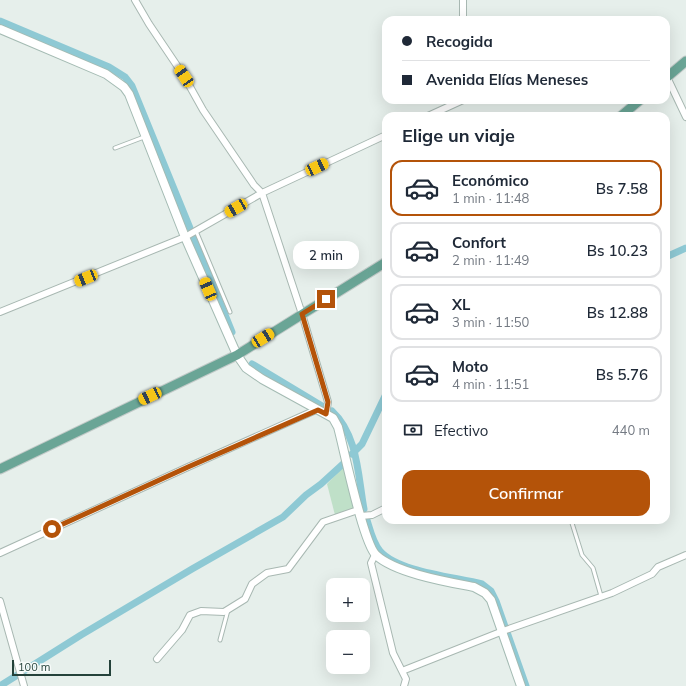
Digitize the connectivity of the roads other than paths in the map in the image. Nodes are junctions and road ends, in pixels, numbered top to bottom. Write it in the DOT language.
graph roads {
  1 [pos="135,0"];
  2 [pos="463,0"];
  3 [pos="463,16"];
  4 [pos="0,29"];
  5 [pos="686,61"];
  6 [pos="670,75"];
  7 [pos="670,86"];
  8 [pos="454,104"];
  9 [pos="635,104"];
  10 [pos="436,112"];
  11 [pos="626,112"];
  12 [pos="686,117"];
  13 [pos="146,137"];
  14 [pos="382,137"];
  15 [pos="115,148"];
  16 [pos="262,193"];
  17 [pos="196,231"];
  18 [pos="185,237"];
  19 [pos="382,264"];
  20 [pos="0,312"];
  21 [pos="230,312"];
  22 [pos="302,314"];
  23 [pos="237,355"];
  24 [pos="318,410"];
  25 [pos="326,414"];
  26 [pos="0,469"];
  27 [pos="382,510"];
  28 [pos="360,513"];
  29 [pos="572,524"];
  30 [pos="0,553"];
  31 [pos="375,555"];
  32 [pos="686,555"];
  33 [pos="601,596"];
  34 [pos="0,601"];
  35 [pos="229,609"];
  36 [pos="504,631"];
  37 [pos="220,640"];
  38 [pos="156,659"];
  39 [pos="402,671"];
  40 [pos="24,686"];
  41 [pos="404,686"];
  42 [pos="521,686"];
  1 -- 16 [label="street"];
  2 -- 3 [label="street"];
  4 -- 13 [label="street"];
  5 -- 6 [label="main road"];
  7 -- 12 [label="street"];
  8 -- 10 [label="street"];
  9 -- 11 [label="main road"];
  13 -- 15 [label="lane"];
  13 -- 18 [label="street"];
  14 -- 16 [label="street"];
  16 -- 17 [label="street"];
  16 -- 22 [label="street"];
  17 -- 18 [label="street"];
  17 -- 21 [label="lane"];
  18 -- 20 [label="street"];
  18 -- 23 [label="street"];
  19 -- 22 [label="main road"];
  22 -- 23 [label="main road"];
  22 -- 25 [label="street"];
  23 -- 24 [label="street"];
  23 -- 26 [label="main road"];
  24 -- 25 [label="street"];
  24 -- 30 [label="street"];
  25 -- 28 [label="street"];
  27 -- 28 [label="street"];
  28 -- 31 [label="street"];
  28 -- 35 [label="street"];
  29 -- 33 [label="lane"];
  31 -- 36 [label="street"];
  31 -- 39 [label="street"];
  32 -- 33 [label="street"];
  33 -- 36 [label="street"];
  34 -- 40 [label="street"];
  35 -- 37 [label="lane"];
  35 -- 38 [label="street"];
  36 -- 39 [label="street"];
  36 -- 42 [label="street"];
  39 -- 41 [label="street"];
}
